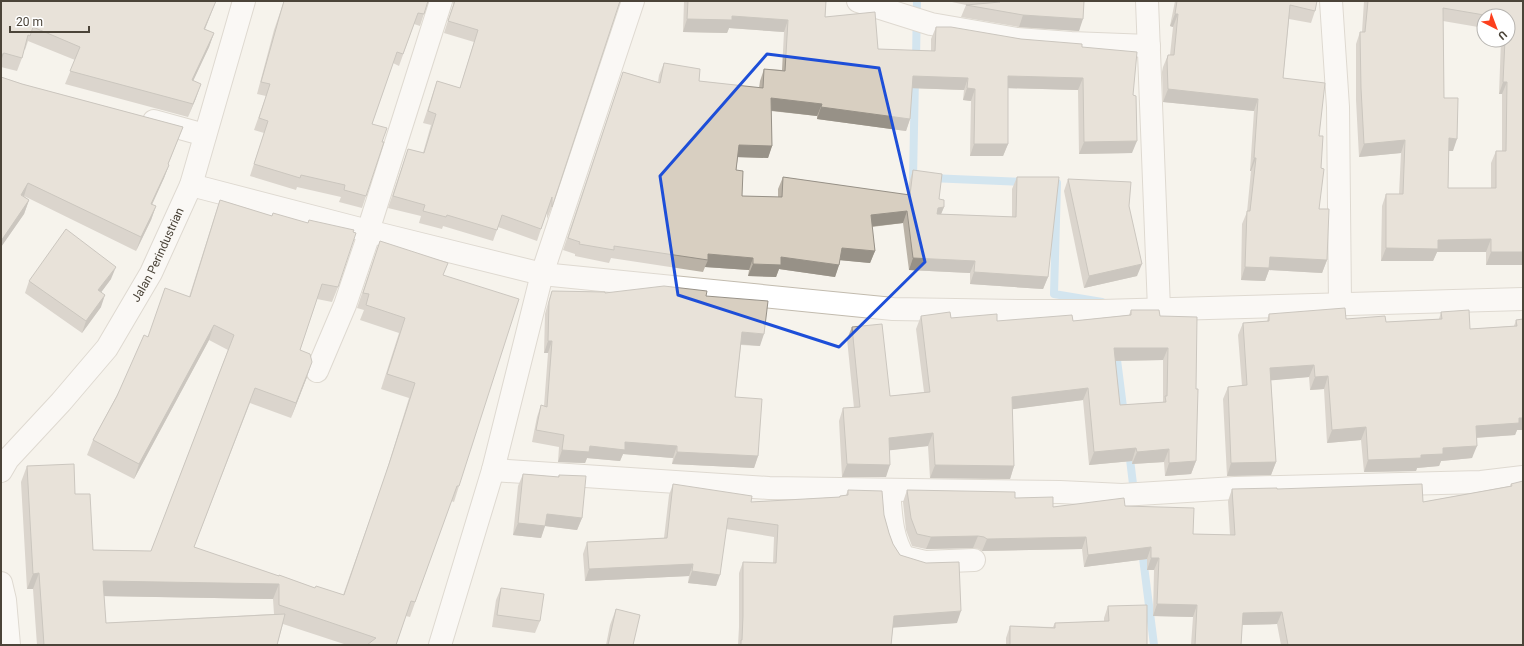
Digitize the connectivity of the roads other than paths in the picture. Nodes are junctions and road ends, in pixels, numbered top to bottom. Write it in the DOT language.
graph roads {
  1 [pos="244,1"];
  2 [pos="441,1"];
  3 [pos="633,1"];
  4 [pos="858,1"];
  5 [pos="1147,1"];
  6 [pos="1331,1"];
  7 [pos="1149,46"];
  8 [pos="136,116"];
  9 [pos="205,136"];
  10 [pos="191,185"];
  11 [pos="368,231"];
  12 [pos="542,274"];
  13 [pos="1523,299"];
  14 [pos="1340,304"];
  15 [pos="1159,309"];
  16 [pos="317,371"];
  17 [pos="492,470"];
  18 [pos="1,471"];
  19 [pos="1523,477"];
  20 [pos="889,490"];
  21 [pos="974,560"];
  22 [pos="2,595"];
  23 [pos="9,645"];
  24 [pos="440,645"];
  1 -- 9 [label="street, Jalan Perindustrian"];
  2 -- 11 [label="street"];
  3 -- 12 [label="street"];
  4 -- 7 [label="street"];
  5 -- 7 [label="street"];
  6 -- 14 [label="street"];
  7 -- 15 [label="street"];
  8 -- 9 [label="street"];
  9 -- 10 [label="street, Jalan Perindustrian"];
  10 -- 11 [label="street"];
  10 -- 18 [label="street, Jalan Perindustrian"];
  11 -- 12 [label="street"];
  11 -- 16 [label="street"];
  12 -- 15 [label="street"];
  12 -- 17 [label="street"];
  13 -- 14 [label="street"];
  14 -- 15 [label="street"];
  17 -- 20 [label="street"];
  17 -- 24 [label="street"];
  19 -- 20 [label="street"];
  20 -- 21 [label="street"];
  22 -- 23 [label="street"];
}
